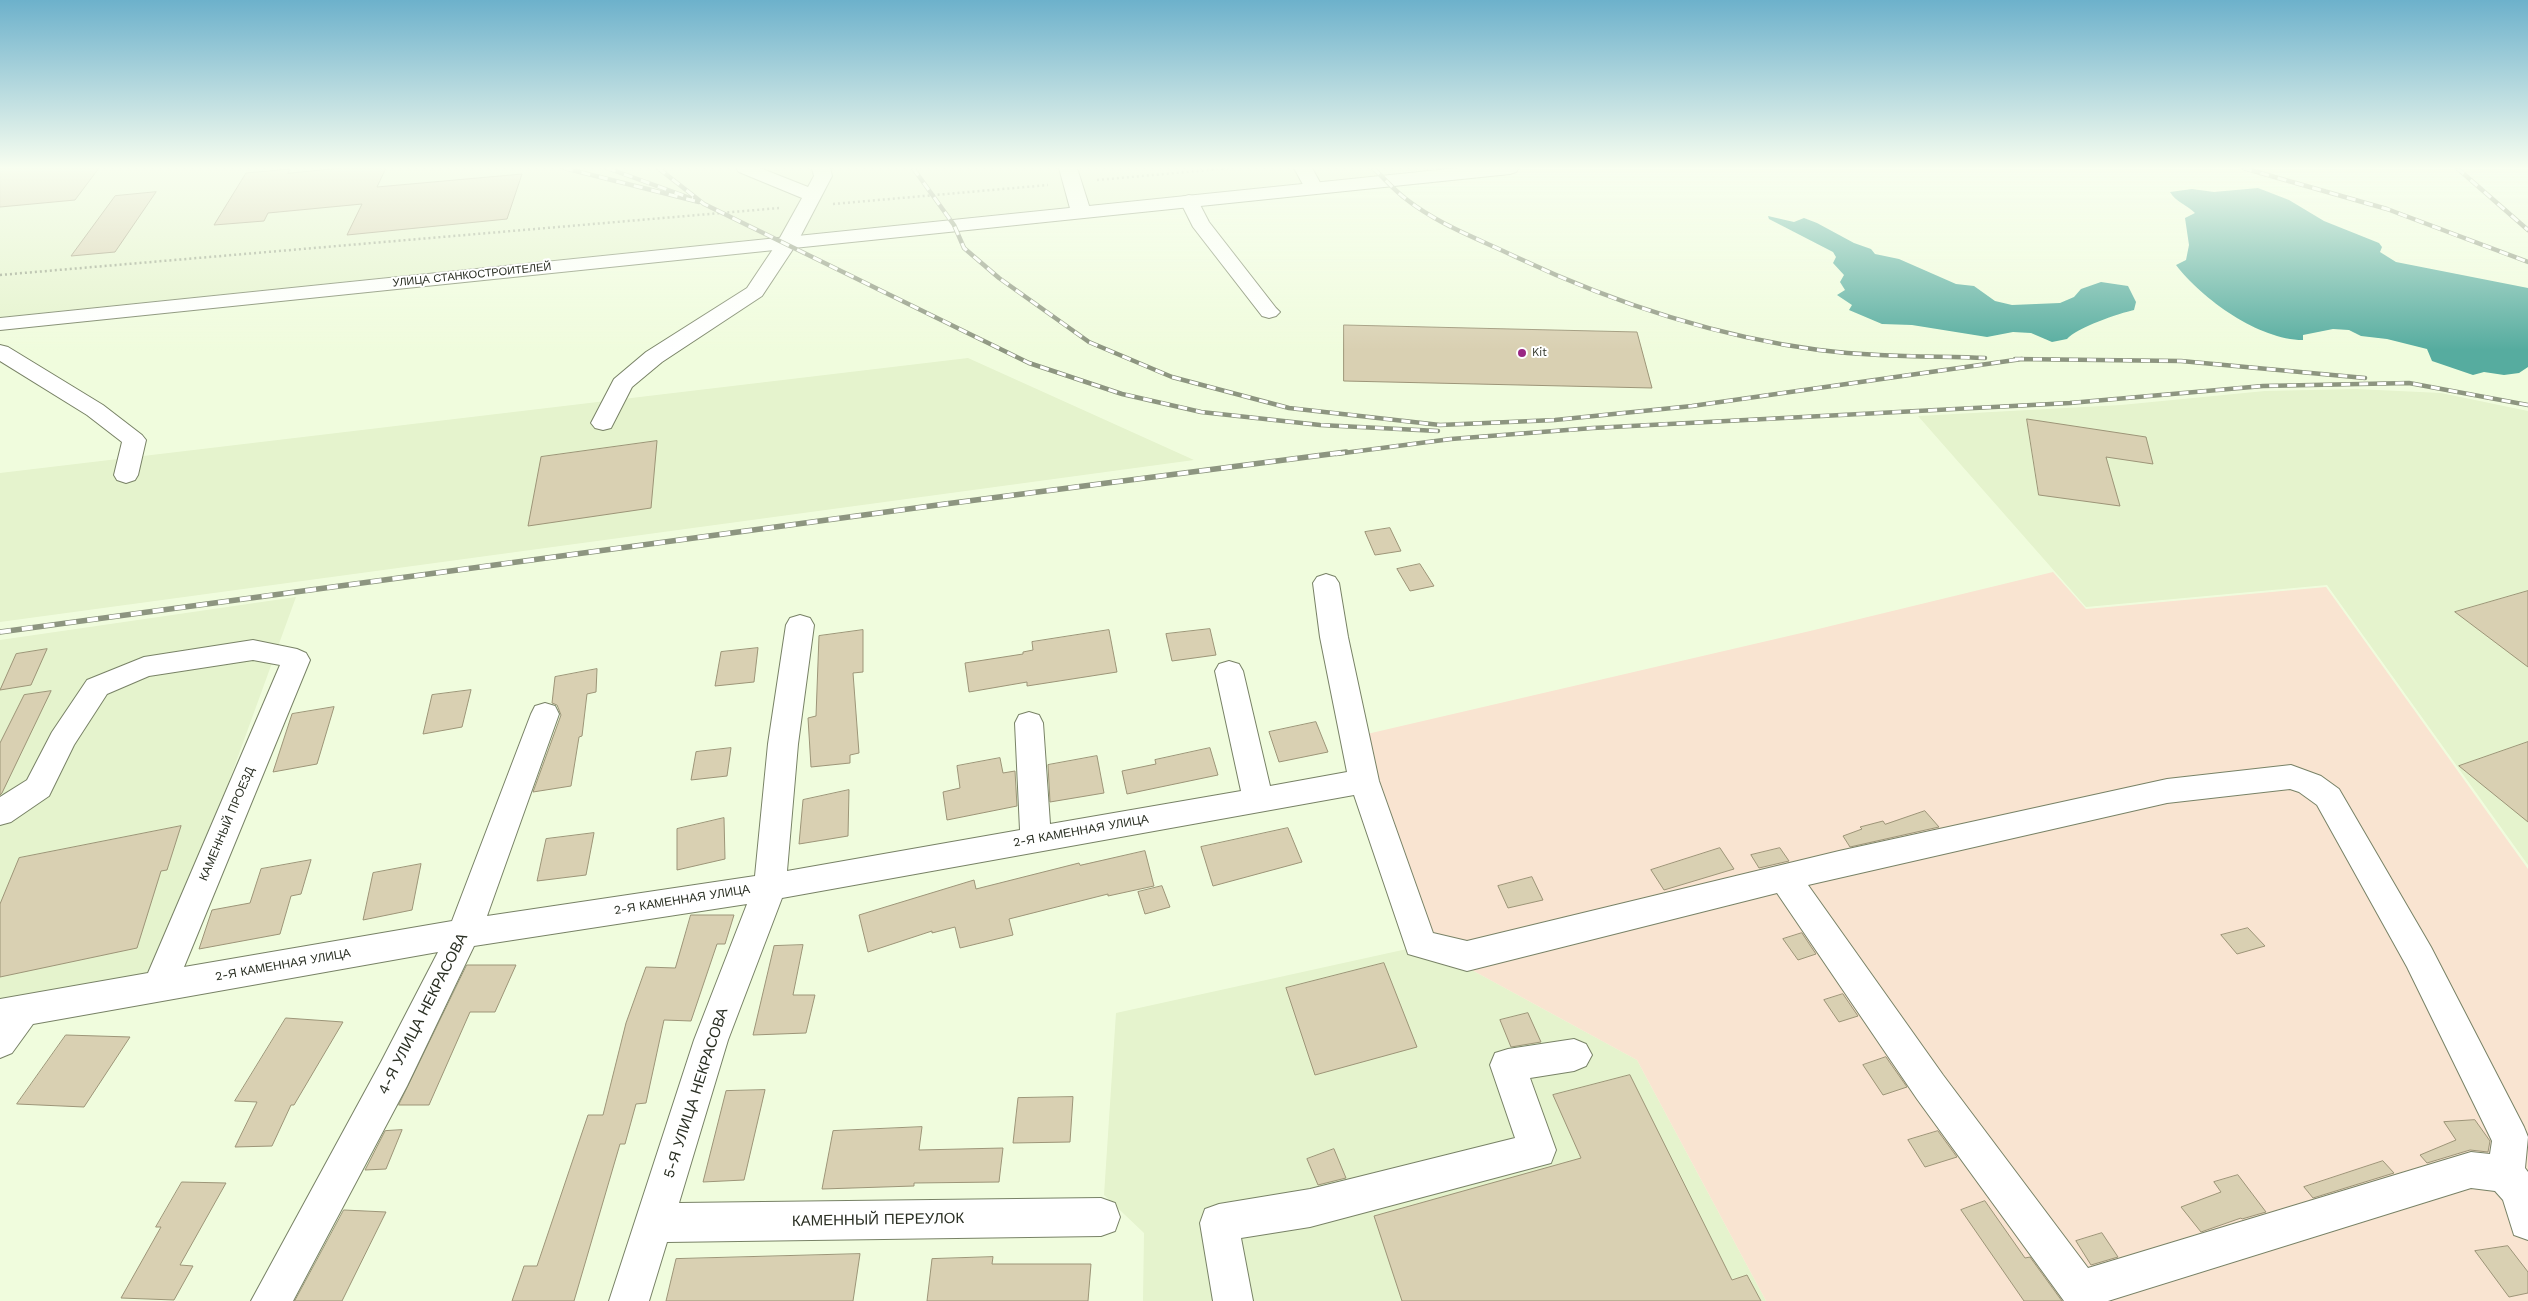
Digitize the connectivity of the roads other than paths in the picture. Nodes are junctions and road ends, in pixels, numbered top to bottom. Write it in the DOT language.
graph roads {
  1 [pos="794,229"];
  2 [pos="922,229"];
  3 [pos="1204,229"];
  4 [pos="787,243"];
  5 [pos="1269,312"];
  6 [pos="0,324"];
  7 [pos="0,352"];
  8 [pos="603,423"];
  9 [pos="126,475"];
  10 [pos="1326,583"];
  11 [pos="800,625"];
  12 [pos="1228,671"];
  13 [pos="545,714"];
  14 [pos="1029,723"];
  15 [pos="1364,781"];
  16 [pos="1258,800"];
  17 [pos="0,813"];
  18 [pos="1036,840"];
  19 [pos="1785,878"];
  20 [pos="770,887"];
  21 [pos="464,933"];
  22 [pos="159,987"];
  23 [pos="12,1012"];
  24 [pos="0,1042"];
  25 [pos="1574,1056"];
  26 [pos="2505,1174"];
  27 [pos="1101,1217"];
  28 [pos="2528,1221"];
  29 [pos="654,1223"];
  30 [pos="2083,1296"];
  31 [pos="271,1301"];
  32 [pos="629,1301"];
  33 [pos="1233,1301"];
  1 -- 4 [label="street"];
  2 -- 4 [label="street, УЛИЦА СТАНКОСТРОИТЕЛЕЙ"];
  3 -- 5 [label="street"];
  4 -- 6 [label="street, УЛИЦА СТАНКОСТРОИТЕЛЕЙ"];
  4 -- 8 [label="street"];
  7 -- 9 [label="street"];
  10 -- 15 [label="street"];
  11 -- 20 [label="street, 5-Я УЛИЦА НЕКРАСОВА"];
  12 -- 16 [label="street"];
  13 -- 21 [label="street, 4-Я УЛИЦА НЕКРАСОВА"];
  14 -- 18 [label="street"];
  15 -- 16 [label="street, 2-Я КАМЕННАЯ УЛИЦА"];
  15 -- 19 [label="street"];
  16 -- 18 [label="street, 2-Я КАМЕННАЯ УЛИЦА"];
  17 -- 22 [label="street, КАМЕННЫЙ ПРОЕЗД"];
  18 -- 20 [label="street, 2-Я КАМЕННАЯ УЛИЦА"];
  19 -- 26 [label="street"];
  19 -- 30 [label="street"];
  20 -- 21 [label="street, 2-Я КАМЕННАЯ УЛИЦА"];
  20 -- 29 [label="street, 5-Я УЛИЦА НЕКРАСОВА"];
  21 -- 22 [label="street, 2-Я КАМЕННАЯ УЛИЦА"];
  21 -- 31 [label="street, 4-Я УЛИЦА НЕКРАСОВА"];
  22 -- 23 [label="street, 2-Я КАМЕННАЯ УЛИЦА"];
  23 -- 24 [label="street"];
  25 -- 33 [label="street"];
  26 -- 28 [label="street"];
  26 -- 30 [label="street"];
  27 -- 29 [label="street, КАМЕННЫЙ ПЕРЕУЛОК"];
  29 -- 32 [label="street, 5-Я УЛИЦА НЕКРАСОВА"];
}
